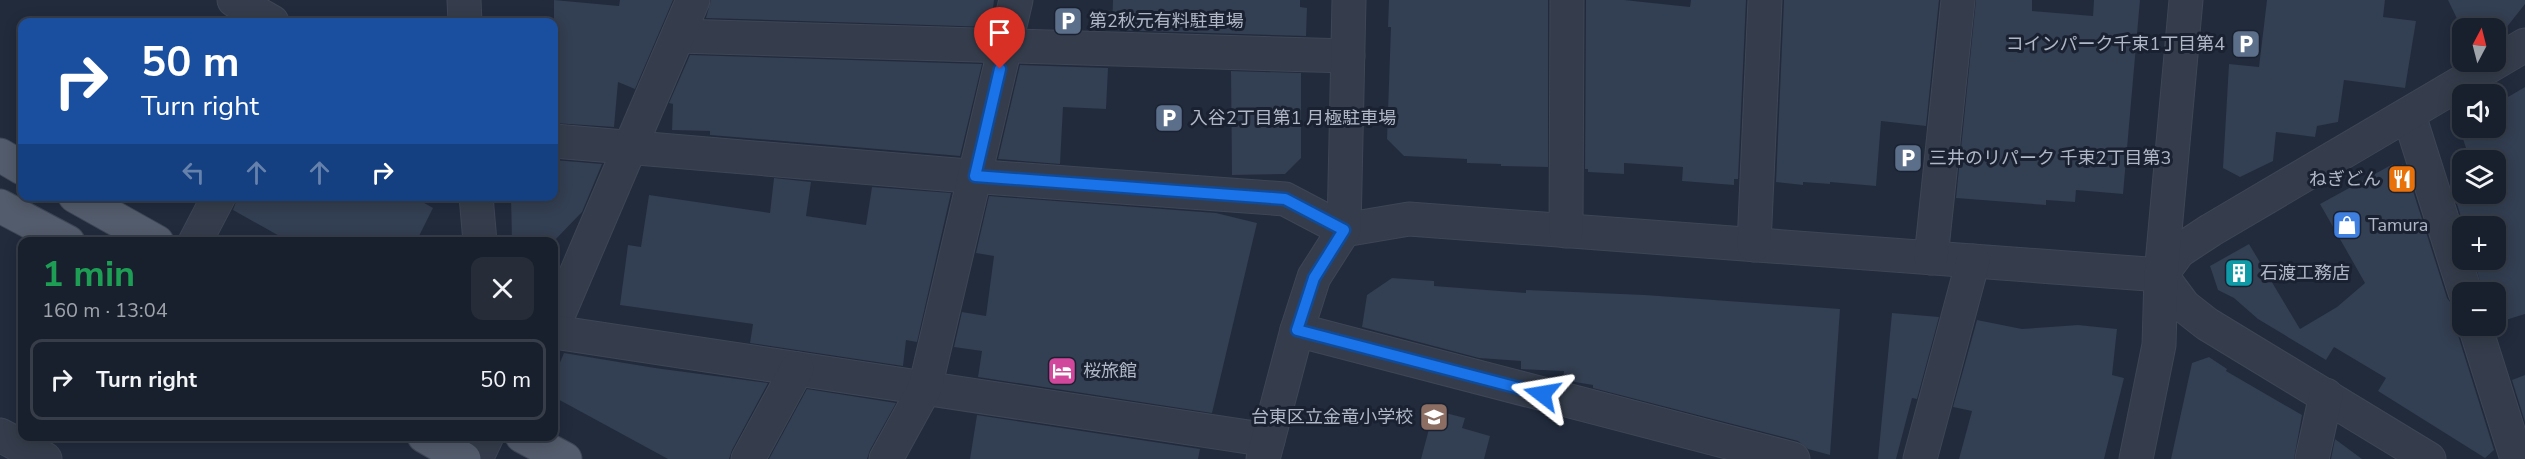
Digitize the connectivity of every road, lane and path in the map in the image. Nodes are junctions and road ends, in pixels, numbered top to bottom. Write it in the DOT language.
graph roads {
  1 [pos="234,0"];
  2 [pos="464,0"];
  3 [pos="693,0"];
  4 [pos="1016,0"];
  5 [pos="1349,0"];
  6 [pos="1567,0"];
  7 [pos="1765,0"];
  8 [pos="1958,0"];
  9 [pos="2186,0"];
  10 [pos="265,18"];
  11 [pos="465,18"];
  12 [pos="678,36"];
  13 [pos="2525,45"];
  14 [pos="1005,48"];
  15 [pos="1348,56"];
  16 [pos="2409,115"];
  17 [pos="558,141"];
  18 [pos="631,147"];
  19 [pos="0,155"];
  20 [pos="18,166"];
  21 [pos="975,176"];
  22 [pos="84,201"];
  23 [pos="216,201"];
  24 [pos="476,201"];
  25 [pos="0,206"];
  26 [pos="1344,230"];
  27 [pos="1566,231"];
  28 [pos="59,237"];
  29 [pos="148,237"];
  30 [pos="198,237"];
  31 [pos="480,237"];
  32 [pos="1754,245"];
  33 [pos="1931,258"];
  34 [pos="1973,261"];
  35 [pos="2161,275"];
  36 [pos="2462,282"];
  37 [pos="558,317"];
  38 [pos="1297,330"];
  39 [pos="558,333"];
  40 [pos="2478,336"];
  41 [pos="797,369"];
  42 [pos="925,388"];
  43 [pos="2326,395"];
  44 [pos="0,435"];
  45 [pos="433,441"];
  46 [pos="485,441"];
  47 [pos="531,441"];
  48 [pos="1265,449"];
  49 [pos="45,459"];
  50 [pos="464,459"];
  51 [pos="476,459"];
  52 [pos="565,459"];
  53 [pos="748,459"];
  54 [pos="886,459"];
  55 [pos="1792,459"];
  56 [pos="1920,459"];
  57 [pos="2136,459"];
  58 [pos="2312,459"];
  59 [pos="2429,459"];
  60 [pos="2517,459"];
  1 -- 10 [label="street"];
  2 -- 11 [label="street"];
  3 -- 12 [label="street"];
  4 -- 14 [label="street"];
  5 -- 15 [label="street"];
  6 -- 27 [label="street"];
  7 -- 32 [label="street"];
  8 -- 33 [label="street"];
  9 -- 35 [label="street"];
  12 -- 14 [label="street"];
  12 -- 18 [label="street"];
  13 -- 16 [label="street"];
  14 -- 15 [label="street"];
  14 -- 21 [label="street"];
  15 -- 26 [label="street"];
  16 -- 35 [label="street"];
  16 -- 36 [label="street"];
  17 -- 18 [label="street"];
  18 -- 21 [label="street"];
  18 -- 37 [label="street"];
  19 -- 20 [label="main road"];
  21 -- 26 [label="street"];
  21 -- 42 [label="street"];
  22 -- 29 [label="main road"];
  23 -- 30 [label="street"];
  24 -- 31 [label="street"];
  25 -- 28 [label="main road"];
  26 -- 27 [label="street"];
  26 -- 38 [label="street"];
  27 -- 32 [label="street"];
  32 -- 33 [label="street"];
  33 -- 34 [label="street"];
  34 -- 35 [label="street"];
  34 -- 56 [label="street"];
  35 -- 43 [label="street"];
  35 -- 57 [label="street"];
  38 -- 48 [label="street"];
  38 -- 55 [label="street"];
  39 -- 41 [label="street"];
  40 -- 60 [label="street"];
  41 -- 42 [label="street"];
  41 -- 53 [label="street"];
  42 -- 48 [label="street"];
  42 -- 54 [label="street"];
  43 -- 58 [label="street"];
  43 -- 59 [label="street"];
  44 -- 49 [label="street"];
  45 -- 50 [label="main road"];
  46 -- 51 [label="street"];
  47 -- 52 [label="main road"];
}
